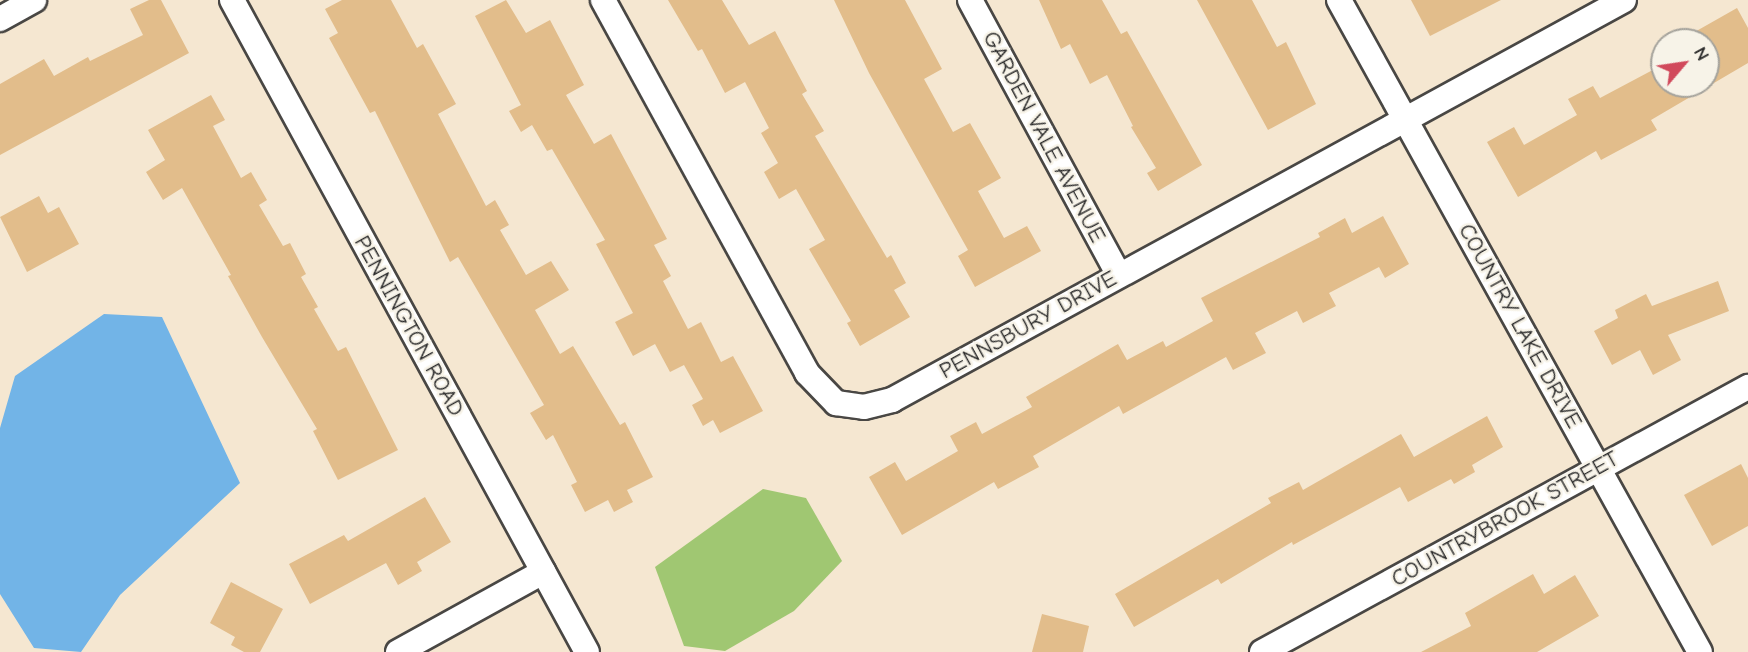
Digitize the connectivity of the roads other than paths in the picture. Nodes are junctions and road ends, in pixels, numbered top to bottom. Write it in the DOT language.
graph roads {
  1 [pos="34,0"];
  2 [pos="232,0"];
  3 [pos="603,0"];
  4 [pos="970,0"];
  5 [pos="1339,0"];
  6 [pos="1625,0"];
  7 [pos="0,19"];
  8 [pos="1404,120"];
  9 [pos="1119,275"];
  10 [pos="1748,387"];
  11 [pos="1599,468"];
  12 [pos="543,572"];
  13 [pos="398,652"];
  14 [pos="587,652"];
  15 [pos="1262,652"];
  16 [pos="1700,652"];
  1 -- 7 [label="street"];
  2 -- 12 [label="street, PENNINGTON ROAD"];
  3 -- 9 [label="street, PENNSBURY DRIVE"];
  4 -- 9 [label="street, GARDEN VALE AVENUE"];
  5 -- 8 [label="street, COUNTRY LAKE DRIVE"];
  6 -- 8 [label="street, PENNSBURY DRIVE"];
  8 -- 9 [label="street, PENNSBURY DRIVE"];
  8 -- 11 [label="street, COUNTRY LAKE DRIVE"];
  10 -- 11 [label="street, COUNTRYBROOK STREET"];
  11 -- 15 [label="street, COUNTRYBROOK STREET"];
  11 -- 16 [label="street, COUNTRY LAKE DRIVE"];
  12 -- 13 [label="street"];
  12 -- 14 [label="street, PENNINGTON ROAD"];
}
